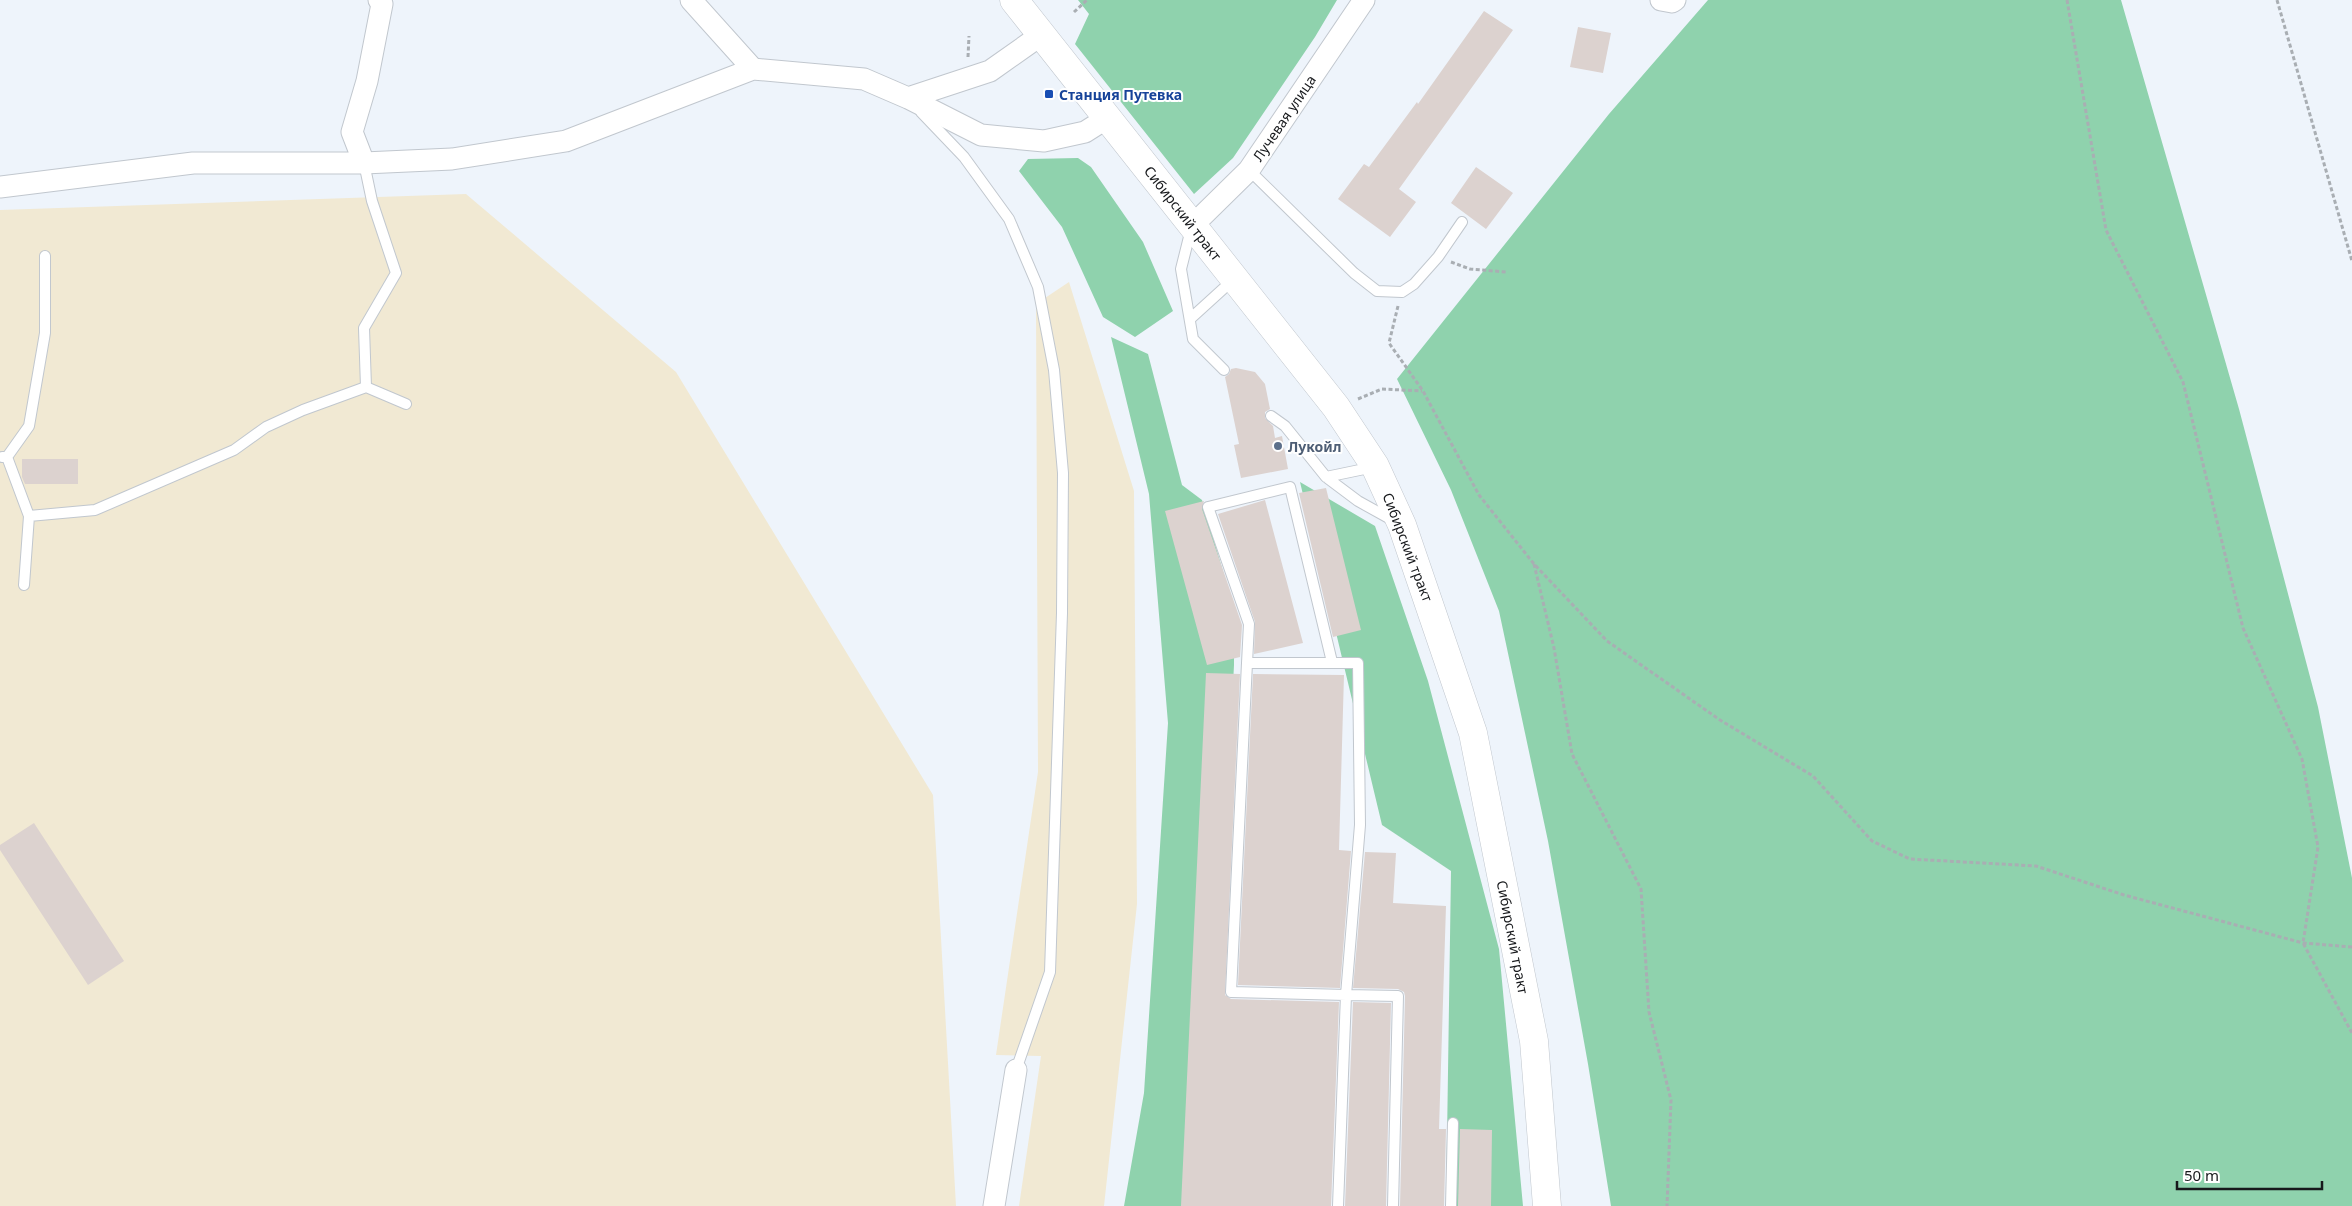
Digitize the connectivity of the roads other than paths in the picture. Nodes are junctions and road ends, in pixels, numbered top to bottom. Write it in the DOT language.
graph roads {
  1 [pos="379,0"];
  2 [pos="691,0"];
  3 [pos="1014,0"];
  4 [pos="1364,0"];
  5 [pos="1041,35"];
  6 [pos="753,69"];
  7 [pos="908,98"];
  8 [pos="1107,118"];
  9 [pos="364,163"];
  10 [pos="1249,170"];
  11 [pos="0,187"];
  12 [pos="1462,222"];
  13 [pos="1192,226"];
  14 [pos="45,256"];
  15 [pos="1234,279"];
  16 [pos="1190,319"];
  17 [pos="1224,370"];
  18 [pos="366,387"];
  19 [pos="406,404"];
  20 [pos="1271,416"];
  21 [pos="3,457"];
  22 [pos="1375,466"];
  23 [pos="1326,477"];
  24 [pos="29,516"];
  25 [pos="1402,525"];
  26 [pos="24,585"];
  27 [pos="1332,662"];
  28 [pos="1247,663"];
  29 [pos="1346,995"];
  30 [pos="1016,1070"];
  31 [pos="1453,1123"];
  32 [pos="994,1206"];
  33 [pos="1338,1206"];
  34 [pos="1393,1206"];
  35 [pos="1451,1206"];
  36 [pos="1546,1206"];
  1 -- 9 [label="street"];
  2 -- 6 [label="street"];
  3 -- 5 [label="main road, Сибирский тракт"];
  4 -- 10 [label="street, Лучевая улица"];
  5 -- 7 [label="street"];
  5 -- 8 [label="main road, Сибирский тракт"];
  6 -- 7 [label="street"];
  6 -- 9 [label="street"];
  7 -- 8 [label="street"];
  7 -- 30 [label="lane"];
  8 -- 13 [label="main road, Сибирский тракт"];
  9 -- 11 [label="street"];
  9 -- 18 [label="lane"];
  10 -- 12 [label="lane"];
  10 -- 13 [label="street, Лучевая улица"];
  13 -- 15 [label="main road, Сибирский тракт"];
  13 -- 16 [label="lane"];
  14 -- 21 [label="lane"];
  15 -- 16 [label="lane"];
  15 -- 22 [label="main road, Сибирский тракт"];
  16 -- 17 [label="lane"];
  18 -- 19 [label="lane"];
  18 -- 24 [label="lane"];
  20 -- 23 [label="lane"];
  21 -- 24 [label="lane"];
  22 -- 23 [label="lane"];
  22 -- 25 [label="main road, Сибирский тракт"];
  23 -- 25 [label="lane"];
  24 -- 26 [label="lane"];
  25 -- 36 [label="main road, Сибирский тракт"];
  27 -- 28 [label="lane"];
  27 -- 28 [label="lane"];
  27 -- 29 [label="lane"];
  28 -- 29 [label="lane"];
  29 -- 33 [label="lane"];
  29 -- 34 [label="lane"];
  30 -- 32 [label="street"];
  31 -- 35 [label="lane"];
}
